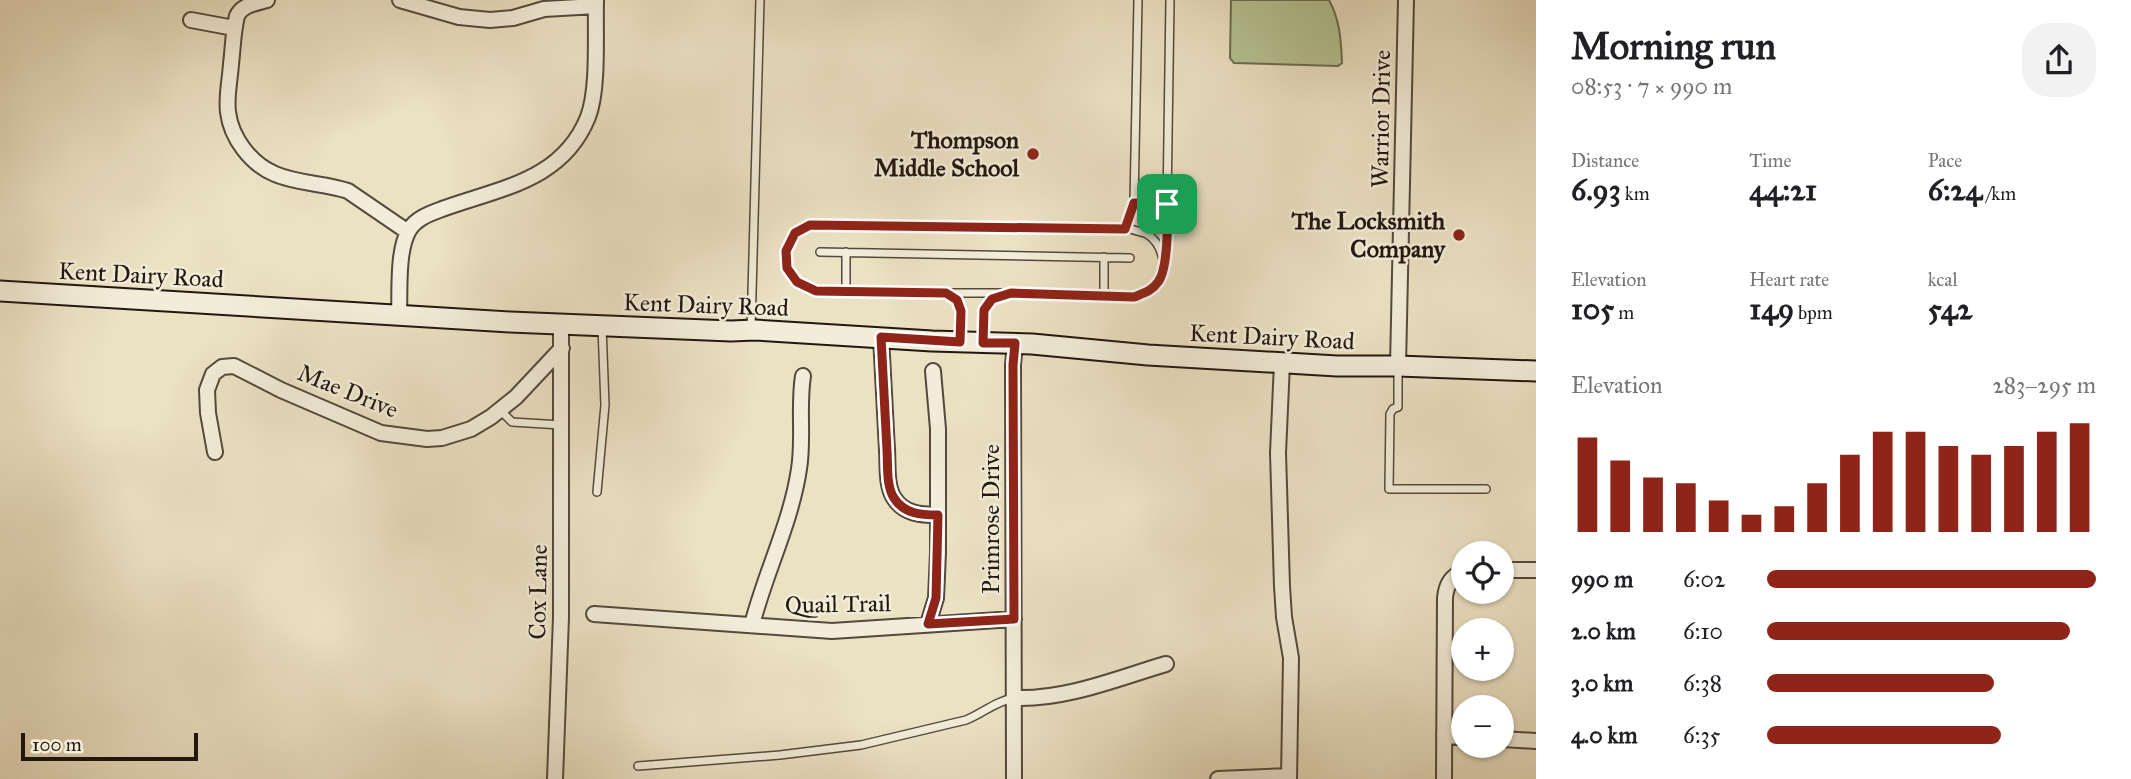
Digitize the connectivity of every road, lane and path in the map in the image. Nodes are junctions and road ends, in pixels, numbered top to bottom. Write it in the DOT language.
graph roads {
  1 [pos="267,0"];
  2 [pos="400,0"];
  3 [pos="760,0"];
  4 [pos="1138,0"];
  5 [pos="1170,0"];
  6 [pos="1406,0"];
  7 [pos="596,3"];
  8 [pos="191,20"];
  9 [pos="234,28"];
  10 [pos="1134,203"];
  11 [pos="1167,204"];
  12 [pos="1125,229"];
  13 [pos="408,232"];
  14 [pos="820,252"];
  15 [pos="846,252"];
  16 [pos="1104,257"];
  17 [pos="1130,258"];
  18 [pos="1164,263"];
  19 [pos="0,291"];
  20 [pos="846,292"];
  21 [pos="946,293"];
  22 [pos="1011,293"];
  23 [pos="1104,296"];
  24 [pos="399,314"];
  25 [pos="561,325"];
  26 [pos="602,326"];
  27 [pos="751,330"];
  28 [pos="881,337"];
  29 [pos="960,342"];
  30 [pos="983,343"];
  31 [pos="1015,343"];
  32 [pos="562,348"];
  33 [pos="1282,363"];
  34 [pos="1398,366"];
  35 [pos="933,371"];
  36 [pos="1536,371"];
  37 [pos="803,376"];
  38 [pos="500,410"];
  39 [pos="562,425"];
  40 [pos="215,452"];
  41 [pos="1486,489"];
  42 [pos="597,492"];
  43 [pos="938,515"];
  44 [pos="1514,570"];
  45 [pos="1536,570"];
  46 [pos="1451,580"];
  47 [pos="594,614"];
  48 [pos="1014,619"];
  49 [pos="928,624"];
  50 [pos="752,625"];
  51 [pos="1166,664"];
  52 [pos="1014,698"];
  53 [pos="1444,736"];
  54 [pos="1451,736"];
  55 [pos="1514,740"];
  56 [pos="1536,741"];
  57 [pos="638,765"];
  58 [pos="1289,777"];
  59 [pos="555,779"];
  60 [pos="1014,779"];
  61 [pos="1218,779"];
  62 [pos="1444,779"];
  1 -- 9 [label="street"];
  2 -- 7 [label="street"];
  3 -- 27 [label="lane"];
  4 -- 10 [label="lane"];
  5 -- 11 [label="lane"];
  6 -- 34 [label="street, Warrior Drive"];
  7 -- 13 [label="street"];
  8 -- 9 [label="street"];
  9 -- 13 [label="street"];
  10 -- 11 [label="lane"];
  10 -- 12 [label="lane"];
  11 -- 18 [label="lane"];
  12 -- 18 [label="lane"];
  12 -- 20 [label="lane"];
  13 -- 24 [label="street"];
  14 -- 15 [label="lane"];
  15 -- 16 [label="lane"];
  15 -- 20 [label="lane"];
  16 -- 17 [label="lane"];
  16 -- 23 [label="lane"];
  18 -- 23 [label="lane"];
  19 -- 24 [label="street, Kent Dairy Road"];
  20 -- 21 [label="lane"];
  21 -- 22 [label="lane"];
  21 -- 29 [label="lane"];
  22 -- 23 [label="lane"];
  22 -- 30 [label="lane"];
  24 -- 25 [label="street, Kent Dairy Road"];
  25 -- 26 [label="street, Kent Dairy Road"];
  25 -- 32 [label="street, Cox Lane"];
  26 -- 27 [label="street, Kent Dairy Road"];
  26 -- 42 [label="lane"];
  27 -- 28 [label="street, Kent Dairy Road"];
  28 -- 29 [label="street, Kent Dairy Road"];
  28 -- 43 [label="street"];
  29 -- 30 [label="street, Kent Dairy Road"];
  30 -- 31 [label="street, Kent Dairy Road"];
  31 -- 33 [label="street, Kent Dairy Road"];
  31 -- 48 [label="street, Primrose Drive"];
  32 -- 38 [label="street, Mae Drive"];
  32 -- 39 [label="street, Cox Lane"];
  33 -- 34 [label="street, Kent Dairy Road"];
  33 -- 58 [label="street"];
  34 -- 36 [label="street, Kent Dairy Road"];
  34 -- 41 [label="lane"];
  35 -- 43 [label="street"];
  37 -- 50 [label="street, Quail Trail"];
  38 -- 39 [label="lane"];
  38 -- 40 [label="street, Mae Drive"];
  39 -- 59 [label="street, Cox Lane"];
  43 -- 49 [label="street"];
  44 -- 45 [label="street"];
  46 -- 53 [label="street"];
  47 -- 50 [label="street"];
  48 -- 49 [label="street, Quail Trail"];
  48 -- 52 [label="street, Primrose Drive"];
  49 -- 50 [label="street, Quail Trail"];
  51 -- 52 [label="street"];
  52 -- 57 [label="lane"];
  52 -- 60 [label="street, Primrose Drive"];
  53 -- 54 [label="street"];
  53 -- 62 [label="street"];
  55 -- 56 [label="street"];
  58 -- 61 [label="street"];
}
